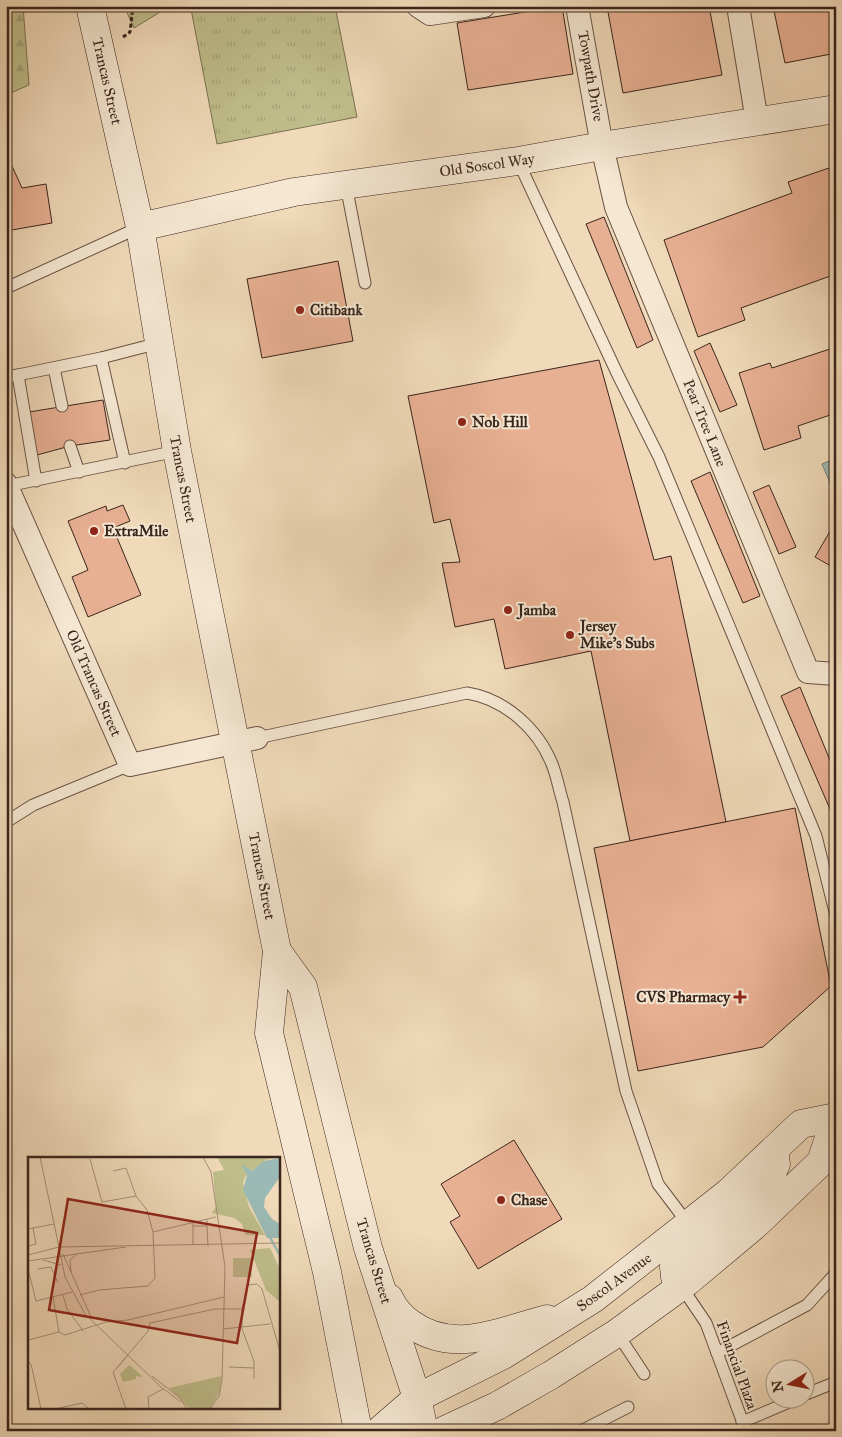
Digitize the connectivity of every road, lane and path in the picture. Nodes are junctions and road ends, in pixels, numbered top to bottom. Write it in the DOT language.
graph roads {
  1 [pos="90,6"];
  2 [pos="418,6"];
  3 [pos="484,6"];
  4 [pos="738,6"];
  5 [pos="582,7"];
  6 [pos="836,109"];
  7 [pos="758,121"];
  8 [pos="602,146"];
  9 [pos="518,161"];
  10 [pos="346,185"];
  11 [pos="140,227"];
  12 [pos="364,283"];
  13 [pos="6,288"];
  14 [pos="159,343"];
  15 [pos="101,358"];
  16 [pos="54,368"];
  17 [pos="18,375"];
  18 [pos="6,377"];
  19 [pos="62,406"];
  20 [pos="70,446"];
  21 [pos="177,451"];
  22 [pos="125,463"];
  23 [pos="79,472"];
  24 [pos="36,481"];
  25 [pos="7,485"];
  26 [pos="836,674"];
  27 [pos="246,741"];
  28 [pos="130,765"];
  29 [pos="6,822"];
  30 [pos="836,916"];
  31 [pos="277,951"];
  32 [pos="836,1117"];
  33 [pos="774,1151"];
  34 [pos="689,1225"];
  35 [pos="368,1248"];
  36 [pos="836,1273"];
  37 [pos="681,1286"];
  38 [pos="572,1312"];
  39 [pos="617,1333"];
  40 [pos="717,1353"];
  41 [pos="644,1374"];
  42 [pos="836,1382"];
  43 [pos="814,1391"];
  44 [pos="417,1398"];
  45 [pos="497,1406"];
  46 [pos="628,1407"];
  47 [pos="775,1410"];
  48 [pos="744,1426"];
  49 [pos="358,1431"];
  50 [pos="379,1431"];
  51 [pos="424,1431"];
  52 [pos="443,1431"];
  53 [pos="484,1431"];
  54 [pos="581,1431"];
  1 -- 11 [label="main road, Trancas Street"];
  2 -- 3 [label="street"];
  4 -- 7 [label="street"];
  5 -- 8 [label="street, Towpath Drive"];
  6 -- 7 [label="main road, Old Soscol Way"];
  7 -- 8 [label="main road, Old Soscol Way"];
  8 -- 9 [label="main road, Old Soscol Way"];
  8 -- 26 [label="street, Pear Tree Lane"];
  9 -- 10 [label="main road, Old Soscol Way"];
  9 -- 30 [label="lane"];
  10 -- 11 [label="main road, Old Soscol Way"];
  10 -- 12 [label="lane"];
  11 -- 13 [label="lane"];
  11 -- 14 [label="main road, Trancas Street"];
  14 -- 15 [label="lane"];
  14 -- 21 [label="main road, Trancas Street"];
  15 -- 16 [label="lane"];
  15 -- 22 [label="lane"];
  16 -- 17 [label="lane"];
  16 -- 19 [label="lane"];
  17 -- 18 [label="lane"];
  17 -- 24 [label="lane"];
  20 -- 23 [label="lane"];
  21 -- 22 [label="lane"];
  21 -- 27 [label="main road, Trancas Street"];
  22 -- 23 [label="lane"];
  23 -- 24 [label="lane"];
  24 -- 25 [label="lane"];
  25 -- 28 [label="street, Old Trancas Street"];
  27 -- 28 [label="street"];
  27 -- 31 [label="main road, Trancas Street"];
  27 -- 34 [label="lane"];
  28 -- 29 [label="lane"];
  31 -- 35 [label="main road, Trancas Street"];
  31 -- 49 [label="main road, Trancas Street"];
  32 -- 33 [label="main road, Soscol Avenue"];
  32 -- 37 [label="main road, Soscol Avenue"];
  33 -- 34 [label="main road, Soscol Avenue"];
  33 -- 37 [label="main road"];
  34 -- 38 [label="main road, Soscol Avenue"];
  35 -- 38 [label="main road"];
  35 -- 44 [label="main road, Trancas Street"];
  36 -- 40 [label="lane"];
  37 -- 39 [label="main road, Soscol Avenue"];
  37 -- 40 [label="lane, Financial Plaza"];
  38 -- 44 [label="main road, Soscol Avenue"];
  39 -- 41 [label="lane"];
  39 -- 45 [label="main road, Soscol Avenue"];
  40 -- 48 [label="lane, Financial Plaza"];
  42 -- 43 [label="lane"];
  44 -- 50 [label="main road, Soscol Avenue"];
  44 -- 51 [label="main road, Trancas Street"];
  45 -- 52 [label="main road, Soscol Avenue"];
  45 -- 53 [label="main road"];
  46 -- 54 [label="lane"];
  47 -- 48 [label="lane"];
}
